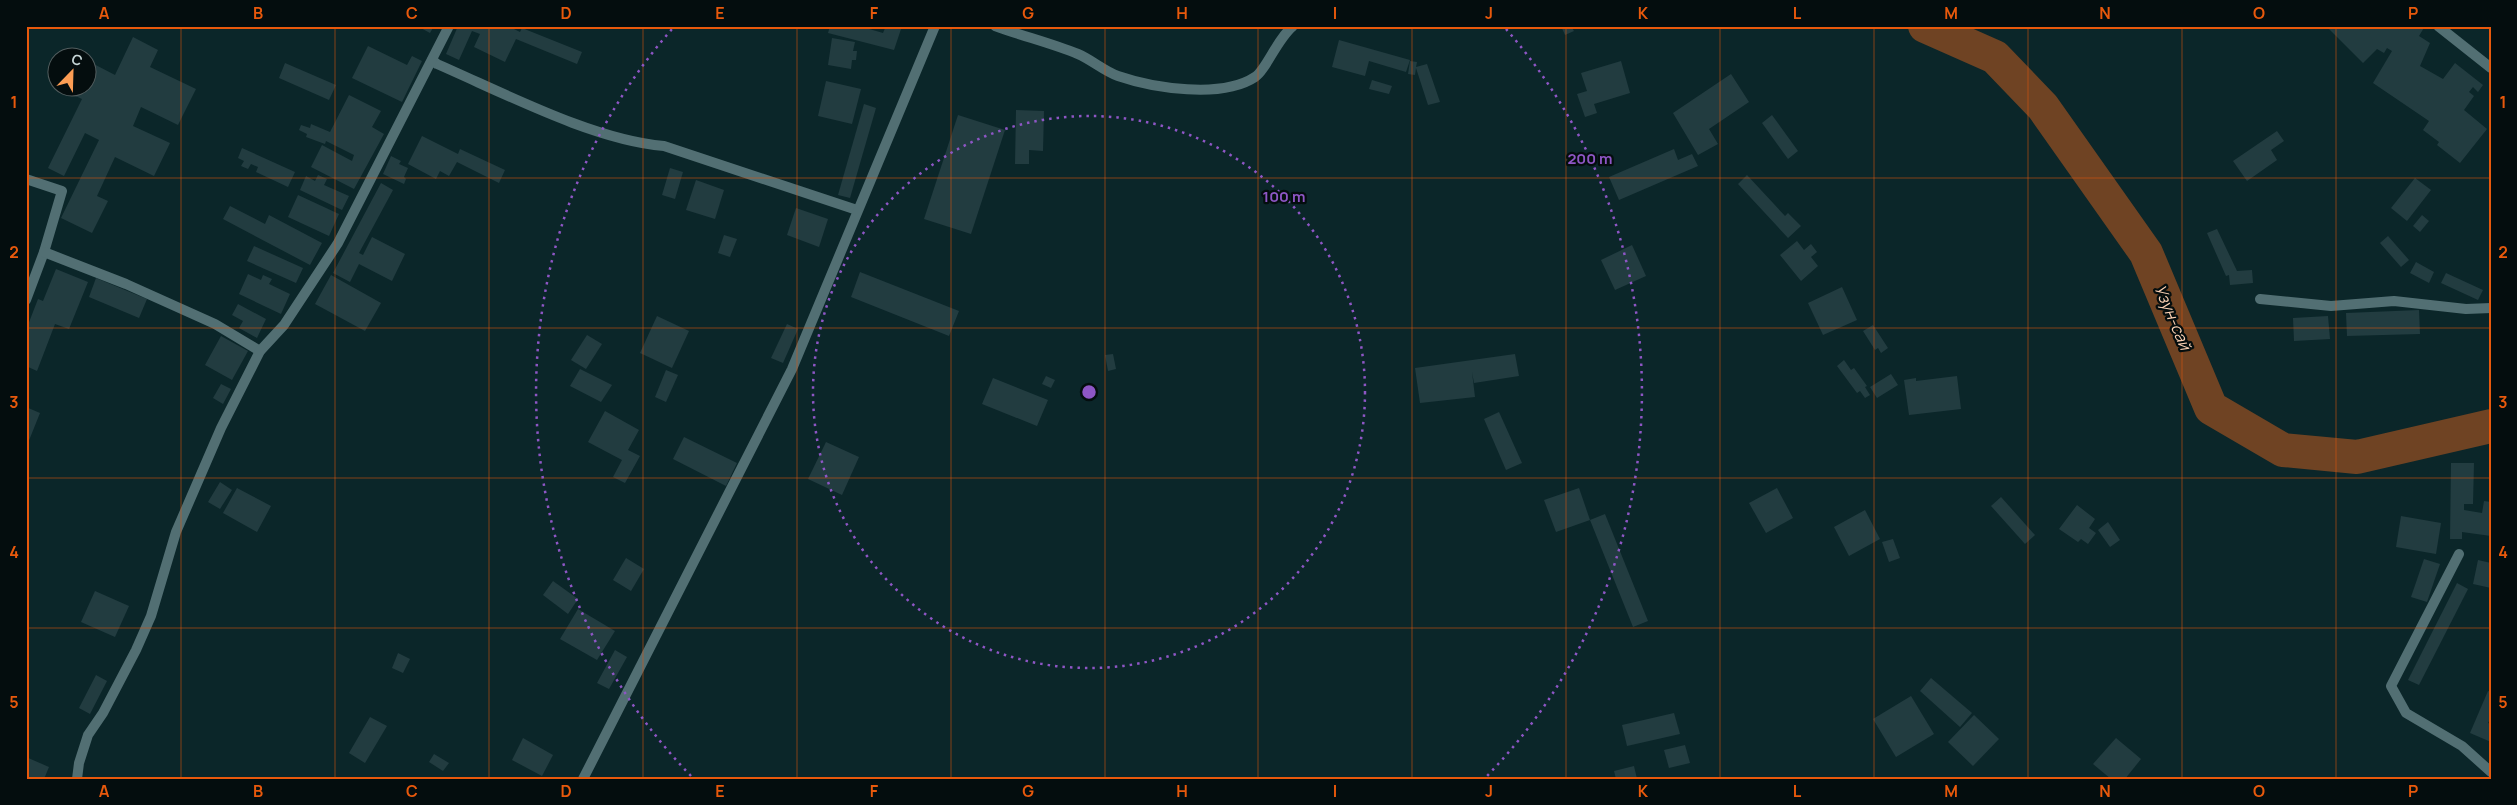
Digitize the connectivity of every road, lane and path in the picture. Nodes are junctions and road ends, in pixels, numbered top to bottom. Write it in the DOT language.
graph roads {
  1 [pos="449,26"];
  2 [pos="935,26"];
  3 [pos="995,26"];
  4 [pos="1293,26"];
  5 [pos="2438,26"];
  6 [pos="432,60"];
  7 [pos="2491,68"];
  8 [pos="31,180"];
  9 [pos="26,189"];
  10 [pos="857,210"];
  11 [pos="44,252"];
  12 [pos="2260,299"];
  13 [pos="26,300"];
  14 [pos="2491,308"];
  15 [pos="260,351"];
  16 [pos="2459,554"];
  17 [pos="2491,772"];
  18 [pos="77,779"];
  19 [pos="583,779"];
  1 -- 6 [label="street"];
  2 -- 10 [label="street"];
  3 -- 4 [label="street"];
  5 -- 7 [label="street"];
  6 -- 10 [label="street"];
  6 -- 15 [label="street"];
  8 -- 9 [label="street"];
  8 -- 11 [label="street"];
  10 -- 19 [label="street"];
  11 -- 13 [label="street"];
  11 -- 15 [label="street"];
  12 -- 14 [label="street"];
  15 -- 18 [label="street"];
  16 -- 17 [label="street"];
}
